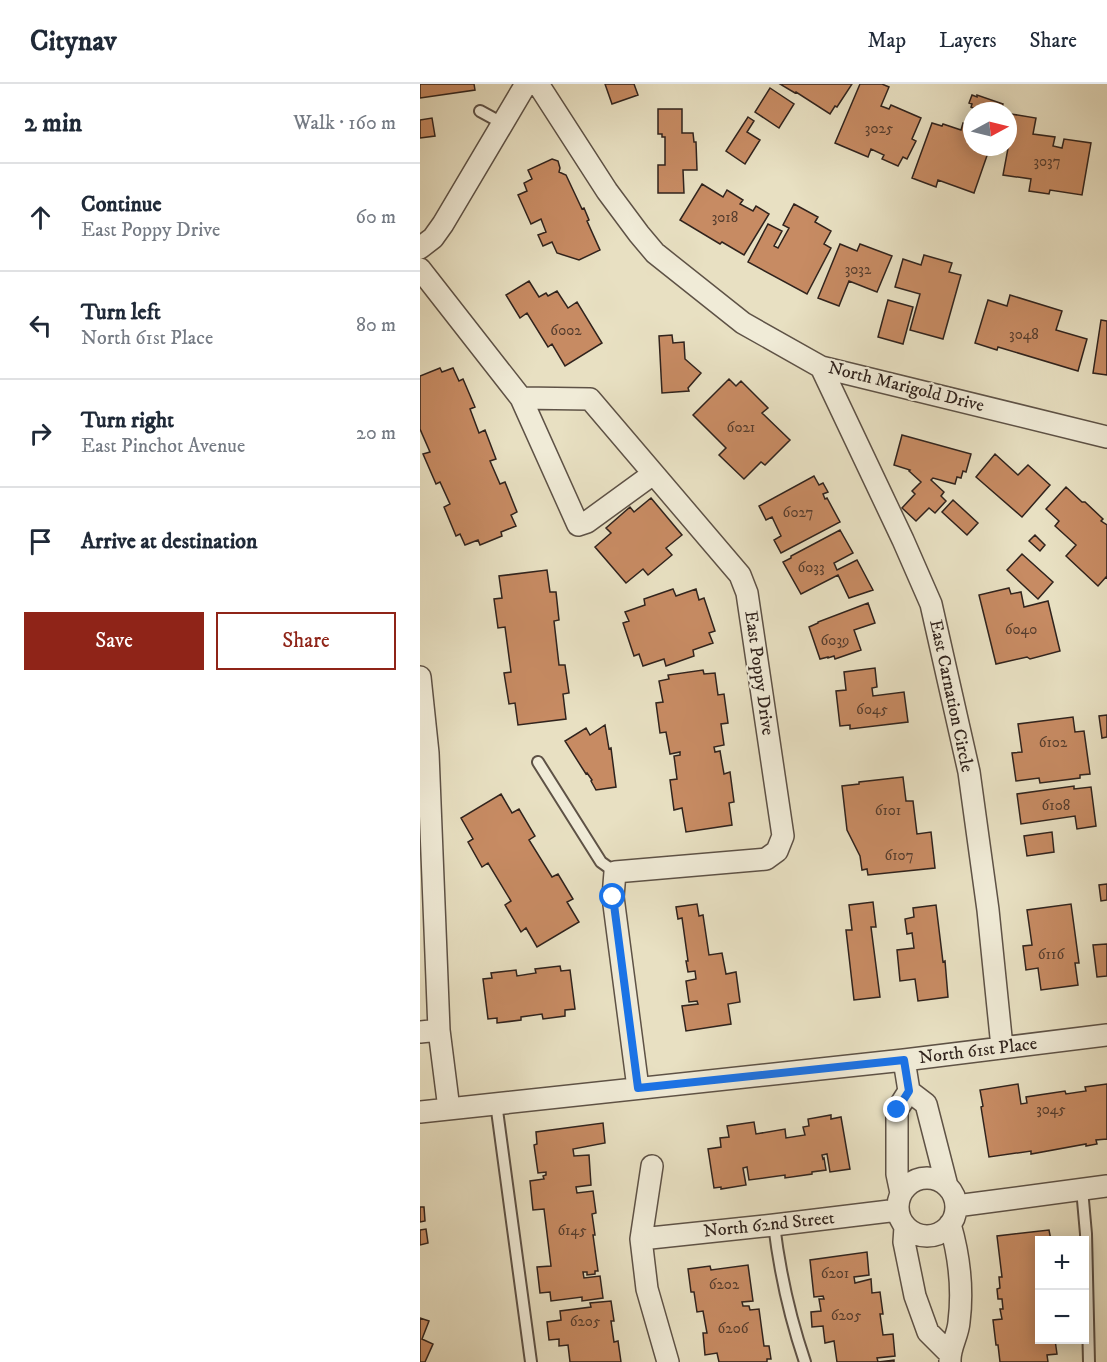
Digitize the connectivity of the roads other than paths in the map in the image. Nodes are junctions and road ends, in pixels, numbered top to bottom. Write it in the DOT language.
graph roads {
  1 [pos="526,84"];
  2 [pos="538,84"];
  3 [pos="480,111"];
  4 [pos="502,123"];
  5 [pos="420,248"];
  6 [pos="420,269"];
  7 [pos="821,367"];
  8 [pos="521,398"];
  9 [pos="1107,437"];
  10 [pos="653,474"];
  11 [pos="420,677"];
  12 [pos="538,762"];
  13 [pos="615,872"];
  14 [pos="430,1031"];
  15 [pos="1107,1035"];
  16 [pos="1002,1047"];
  17 [pos="904,1060"];
  18 [pos="638,1088"];
  19 [pos="909,1091"];
  20 [pos="496,1103"];
  21 [pos="449,1109"];
  22 [pos="420,1112"];
  23 [pos="652,1166"];
  24 [pos="947,1186"];
  25 [pos="1107,1186"];
  26 [pos="1082,1189"];
  27 [pos="901,1210"];
  28 [pos="953,1215"];
  29 [pos="774,1225"];
  30 [pos="640,1239"];
  31 [pos="950,1358"];
  32 [pos="531,1362"];
  33 [pos="668,1362"];
  34 [pos="805,1362"];
  35 [pos="1089,1362"];
  1 -- 4 [label="street"];
  2 -- 7 [label="street, North Marigold Drive"];
  3 -- 4 [label="lane"];
  4 -- 5 [label="street"];
  6 -- 8 [label="street"];
  7 -- 9 [label="street, North Marigold Drive"];
  7 -- 16 [label="street, East Carnation Circle"];
  8 -- 10 [label="street, East Poppy Drive"];
  8 -- 10 [label="street"];
  10 -- 13 [label="street, East Poppy Drive"];
  11 -- 14 [label="street"];
  12 -- 13 [label="lane"];
  13 -- 18 [label="street"];
  14 -- 21 [label="street"];
  15 -- 16 [label="street, North 61st Place"];
  16 -- 17 [label="street, North 61st Place"];
  17 -- 18 [label="street, North 61st Place"];
  17 -- 19 [label="street"];
  18 -- 20 [label="street, North 61st Place"];
  19 -- 24 [label="street"];
  19 -- 27 [label="street"];
  20 -- 21 [label="street, North 61st Place"];
  20 -- 32 [label="lane"];
  21 -- 22 [label="street, North 61st Place"];
  23 -- 30 [label="street"];
  24 -- 27 [label="street"];
  24 -- 28 [label="street"];
  25 -- 26 [label="street"];
  26 -- 28 [label="street"];
  26 -- 35 [label="lane"];
  27 -- 28 [label="street"];
  27 -- 29 [label="street, North 62nd Street"];
  27 -- 31 [label="street"];
  28 -- 31 [label="street"];
  29 -- 30 [label="street, North 62nd Street"];
  29 -- 34 [label="lane"];
  30 -- 33 [label="street"];
}
